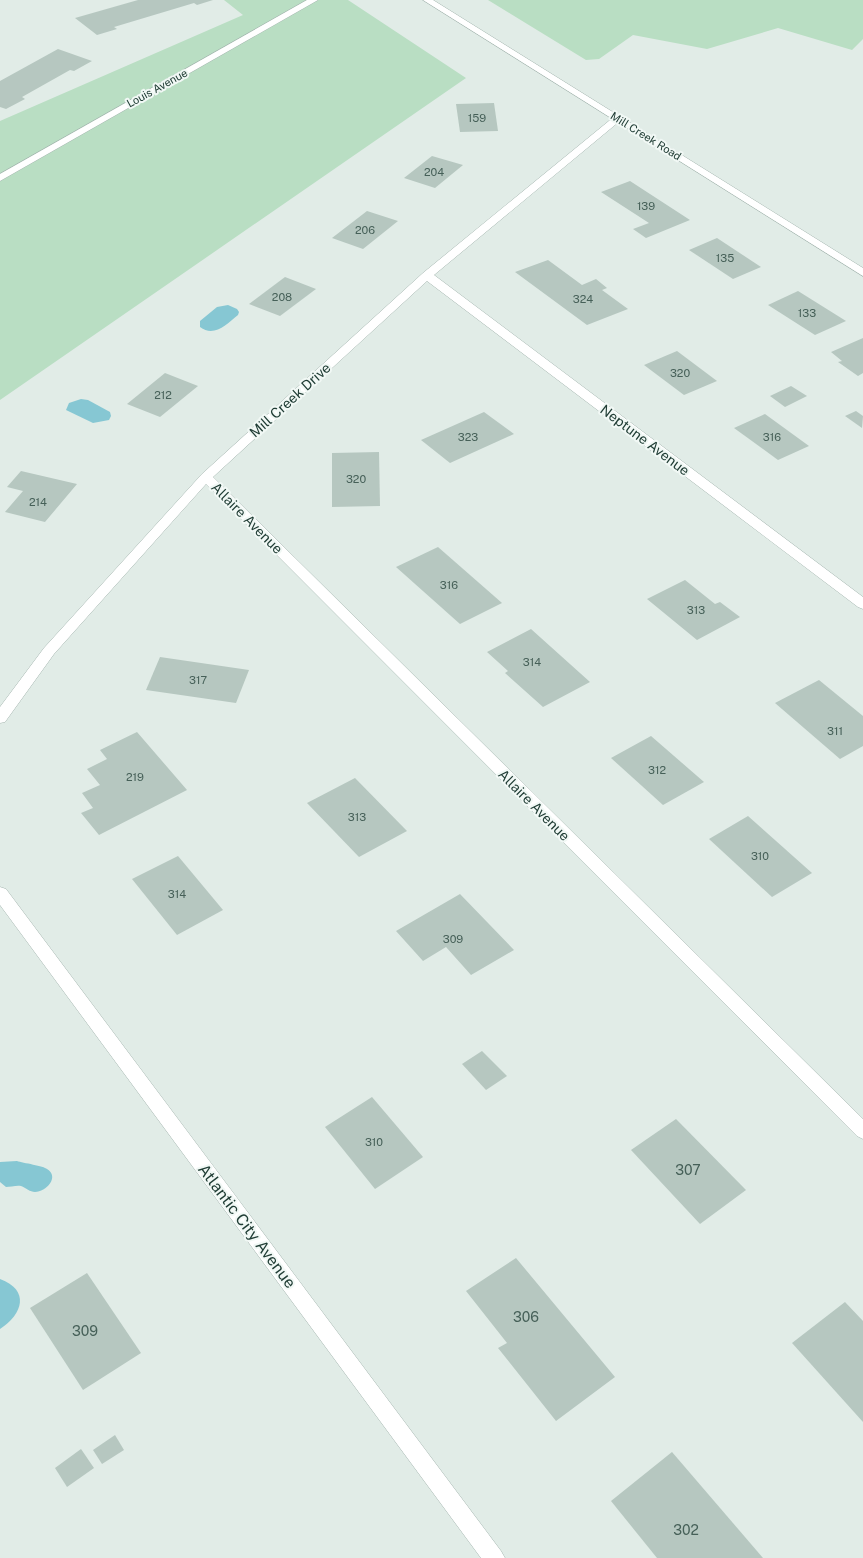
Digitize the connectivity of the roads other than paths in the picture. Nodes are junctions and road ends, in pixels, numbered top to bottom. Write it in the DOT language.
graph roads {
  1 [pos="314,0"];
  2 [pos="427,0"];
  3 [pos="618,118"];
  4 [pos="0,178"];
  5 [pos="863,273"];
  6 [pos="427,276"];
  7 [pos="206,477"];
  8 [pos="863,604"];
  9 [pos="0,718"];
  10 [pos="0,893"];
  11 [pos="863,1131"];
  12 [pos="494,1558"];
  1 -- 4 [label="street, Louis Avenue"];
  2 -- 3 [label="street, Mill Creek Road"];
  3 -- 5 [label="street, Mill Creek Road"];
  3 -- 6 [label="street, Mill Creek Drive"];
  6 -- 7 [label="street, Mill Creek Drive"];
  6 -- 8 [label="street, Neptune Avenue"];
  7 -- 9 [label="street, Mill Creek Drive"];
  7 -- 11 [label="street, Allaire Avenue"];
  10 -- 12 [label="street, Atlantic City Avenue"];
}
